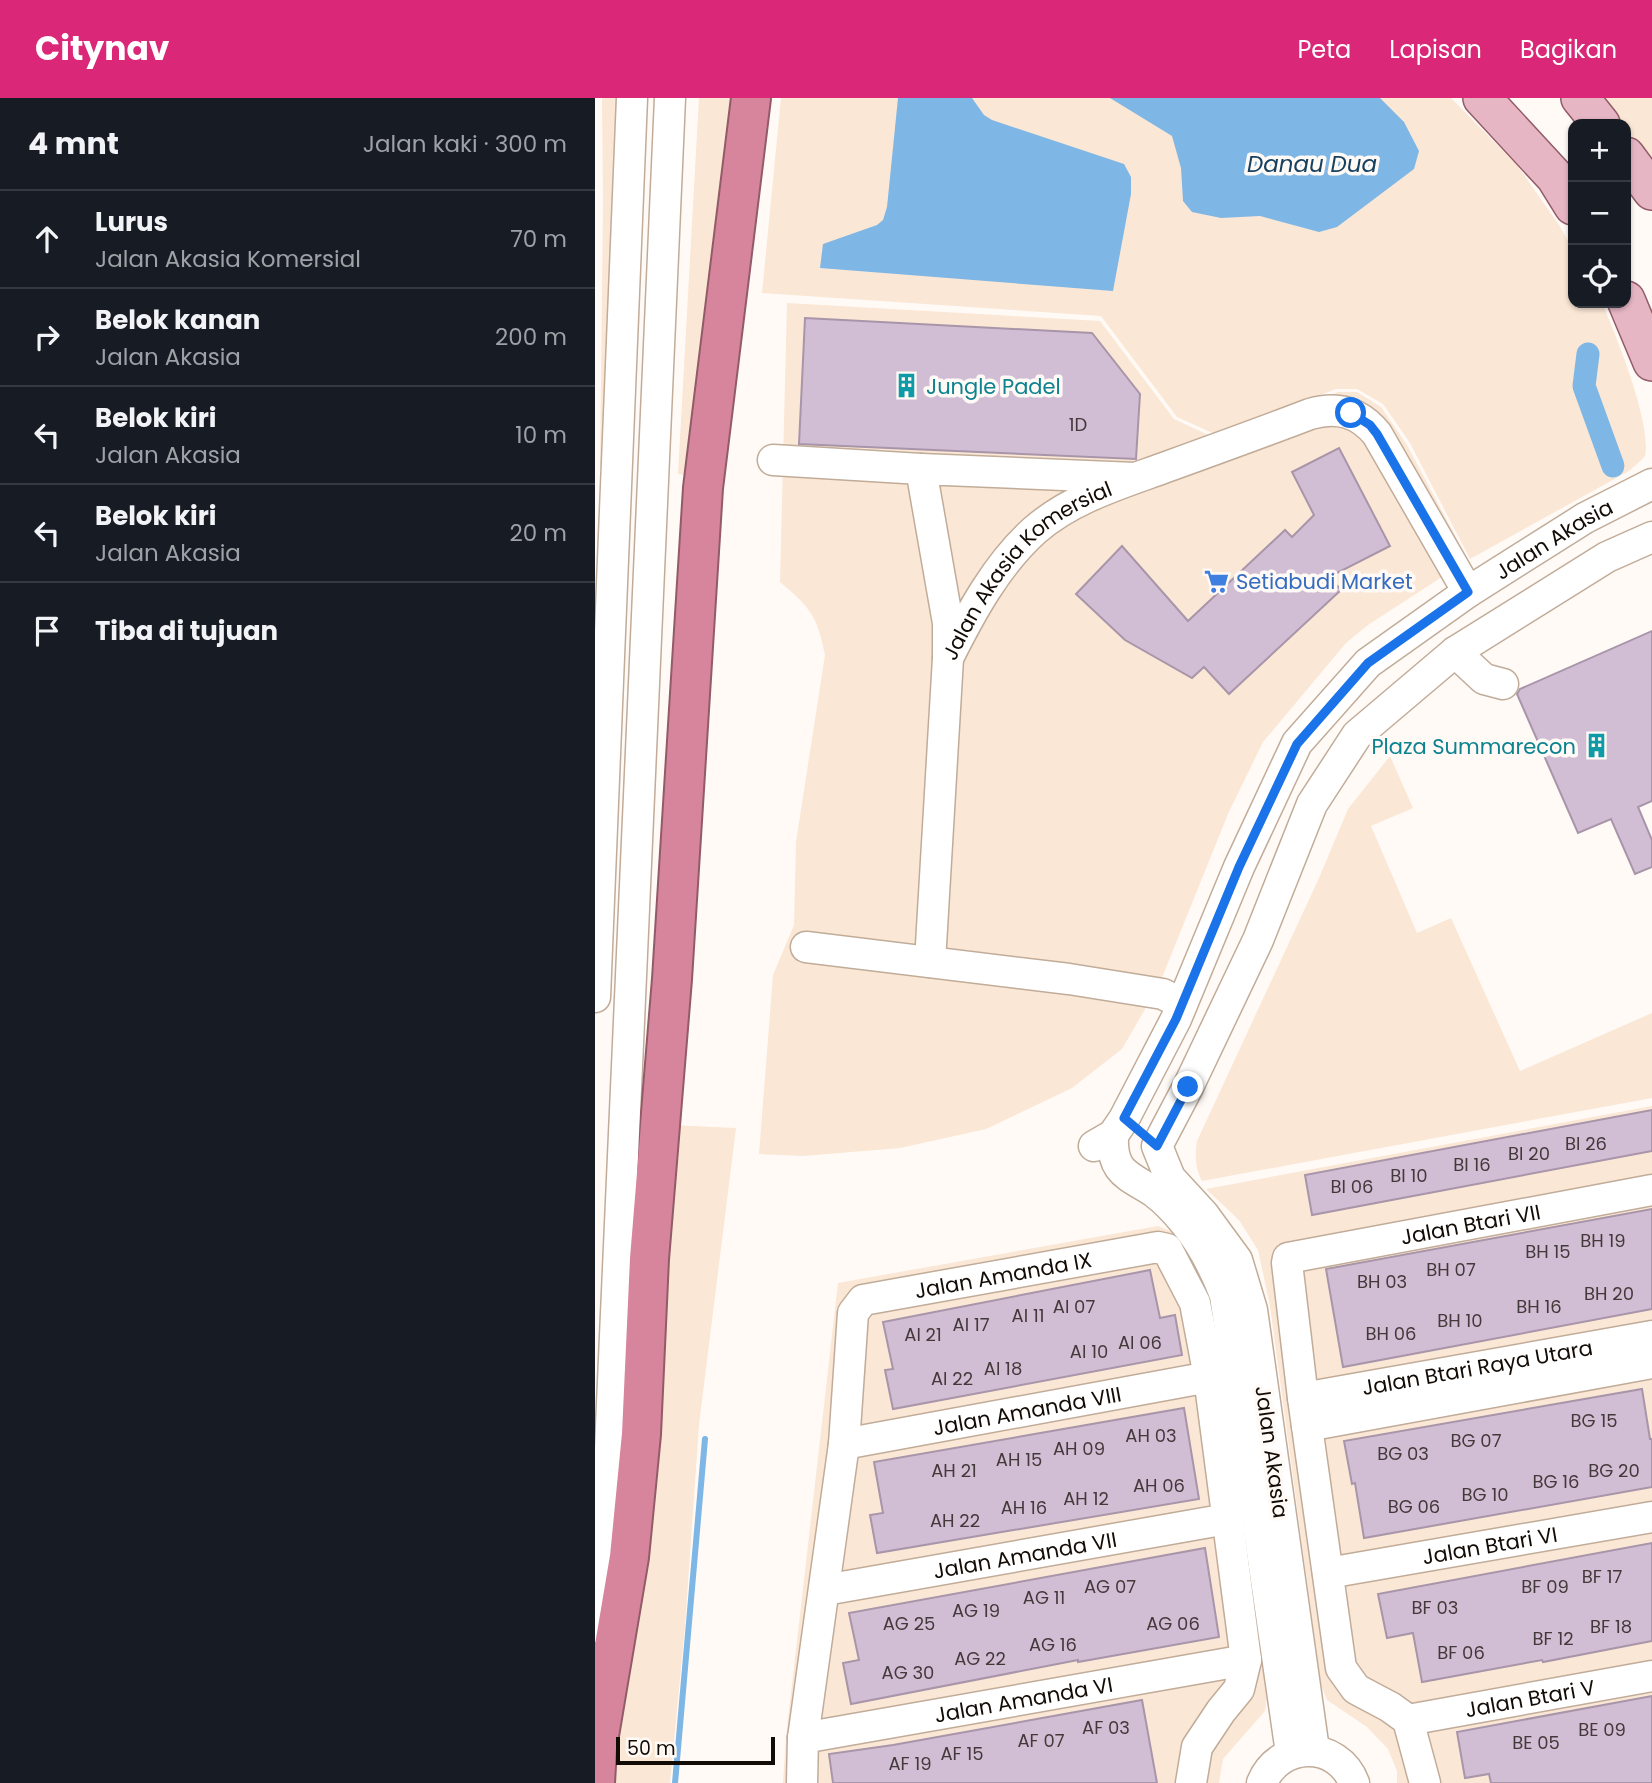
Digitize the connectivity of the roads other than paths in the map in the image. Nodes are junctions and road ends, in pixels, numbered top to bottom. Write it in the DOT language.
graph roads {
  1 [pos="632,98"];
  2 [pos="670,98"];
  3 [pos="751,98"];
  4 [pos="1482,98"];
  5 [pos="1580,98"];
  6 [pos="1597,119"];
  7 [pos="1631,163"];
  8 [pos="1652,191"];
  9 [pos="1568,198"];
  10 [pos="1629,308"];
  11 [pos="1652,362"];
  12 [pos="773,460"];
  13 [pos="922,469"];
  14 [pos="1135,478"];
  15 [pos="1652,484"];
  16 [pos="1652,537"];
  17 [pos="1468,592"];
  18 [pos="1455,652"];
  19 [pos="948,657"];
  20 [pos="1503,684"];
  21 [pos="806,947"];
  22 [pos="930,962"];
  23 [pos="595,996"];
  24 [pos="1182,1004"];
  25 [pos="1110,1133"];
  26 [pos="1157,1146"];
  27 [pos="1163,1185"];
  28 [pos="1652,1190"];
  29 [pos="1651,1350"];
  30 [pos="1209,1377"];
  31 [pos="1305,1412"];
  32 [pos="844,1444"];
  33 [pos="1652,1517"];
  34 [pos="1227,1519"];
  35 [pos="1328,1573"];
  36 [pos="825,1590"];
  37 [pos="1246,1660"];
  38 [pos="1652,1676"];
  39 [pos="1408,1720"];
  40 [pos="803,1738"];
  41 [pos="1302,1752"];
  42 [pos="596,1765"];
  43 [pos="802,1783"];
  44 [pos="1191,1783"];
  45 [pos="1262,1783"];
  46 [pos="1354,1783"];
  47 [pos="1425,1783"];
  1 -- 23 [label="street"];
  2 -- 42 [label="street"];
  3 -- 42 [label="highway"];
  4 -- 9 [label="main road"];
  5 -- 6 [label="main road"];
  7 -- 8 [label="main road"];
  10 -- 11 [label="main road"];
  12 -- 13 [label="street"];
  13 -- 14 [label="street, Jalan Akasia Komersial"];
  13 -- 19 [label="street, Jalan Akasia Komersial"];
  14 -- 17 [label="street, Jalan Akasia Komersial"];
  14 -- 19 [label="street, Jalan Akasia Komersial"];
  15 -- 17 [label="street, Jalan Akasia"];
  16 -- 18 [label="street, Jalan Akasia"];
  17 -- 24 [label="street, Jalan Akasia"];
  18 -- 20 [label="street"];
  18 -- 26 [label="street, Jalan Akasia"];
  19 -- 22 [label="street"];
  21 -- 22 [label="street"];
  22 -- 24 [label="street"];
  24 -- 25 [label="street, Jalan Akasia"];
  25 -- 26 [label="street, Jalan Akasia"];
  25 -- 27 [label="street, Jalan Akasia"];
  26 -- 27 [label="street, Jalan Akasia"];
  27 -- 41 [label="street, Jalan Akasia"];
  28 -- 31 [label="street, Jalan Btari VII"];
  29 -- 31 [label="street, Jalan Btari Raya Utara"];
  30 -- 32 [label="street, Jalan Amanda VIII"];
  30 -- 32 [label="street, Jalan Amanda IX"];
  30 -- 34 [label="street"];
  31 -- 35 [label="street"];
  32 -- 36 [label="street"];
  33 -- 35 [label="street, Jalan Btari VI"];
  34 -- 36 [label="street, Jalan Amanda VII"];
  34 -- 37 [label="street"];
  35 -- 39 [label="street"];
  36 -- 40 [label="street"];
  37 -- 40 [label="street, Jalan Amanda VI"];
  37 -- 44 [label="street"];
  38 -- 39 [label="street, Jalan Btari V"];
  39 -- 47 [label="street"];
  40 -- 43 [label="street"];
  41 -- 45 [label="street"];
  41 -- 46 [label="street"];
}
